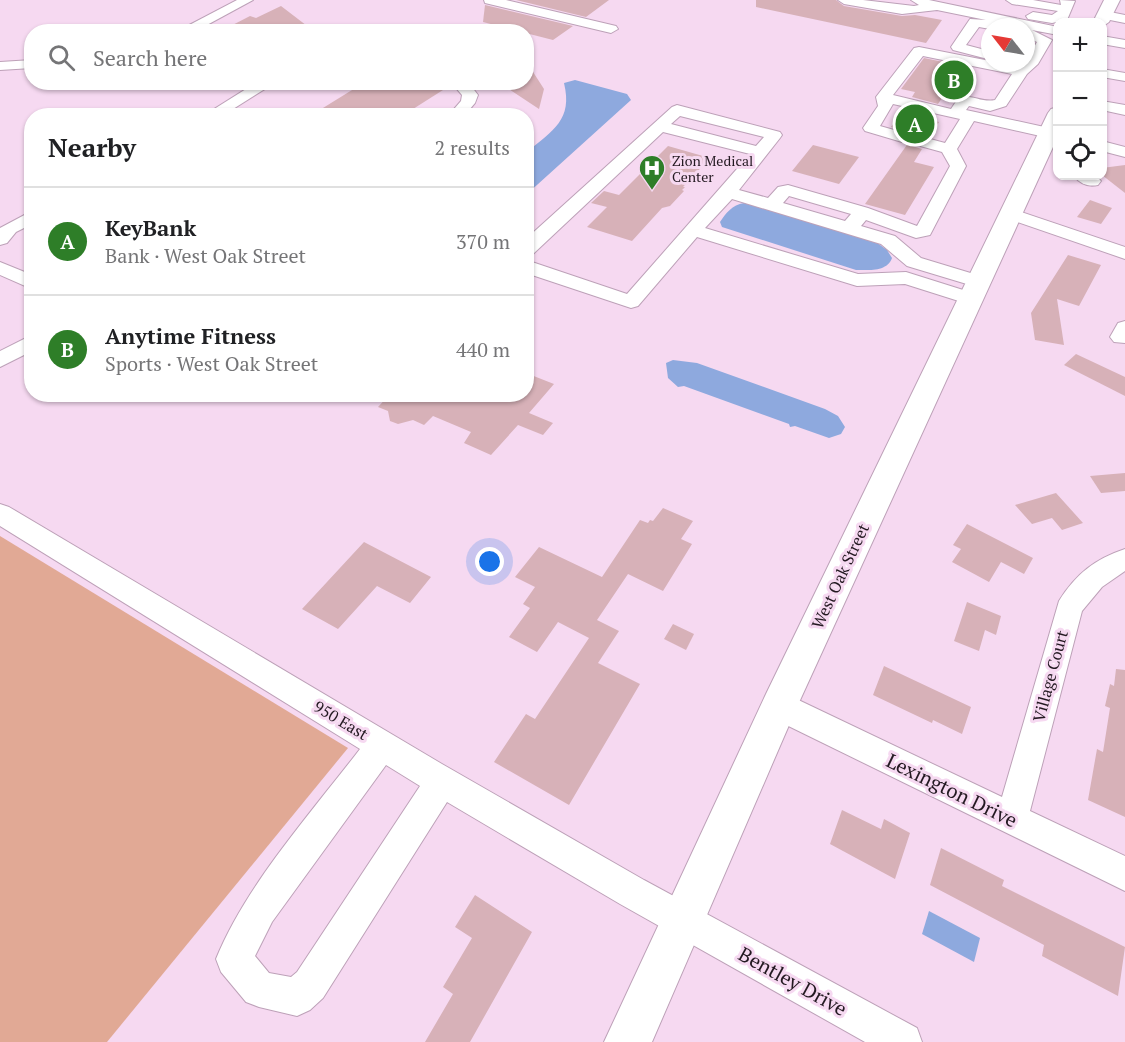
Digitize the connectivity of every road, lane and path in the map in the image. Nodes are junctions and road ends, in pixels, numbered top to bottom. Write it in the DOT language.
graph roads {
  1 [pos="247,0"];
  2 [pos="490,0"];
  3 [pos="844,0"];
  4 [pos="917,0"];
  5 [pos="1012,0"];
  6 [pos="1066,5"];
  7 [pos="938,6"];
  8 [pos="982,11"];
  9 [pos="1106,12"];
  10 [pos="1125,19"];
  11 [pos="198,24"];
  12 [pos="611,29"];
  13 [pos="1053,30"];
  14 [pos="1035,36"];
  15 [pos="1107,41"];
  16 [pos="1125,44"];
  17 [pos="1035,54"];
  18 [pos="981,57"];
  19 [pos="981,59"];
  20 [pos="24,64"];
  21 [pos="0,66"];
  22 [pos="982,72"];
  23 [pos="1022,72"];
  24 [pos="1107,76"];
  25 [pos="1125,78"];
  26 [pos="255,90"];
  27 [pos="469,90"];
  28 [pos="886,95"];
  29 [pos="968,99"];
  30 [pos="1107,106"];
  31 [pos="224,108"];
  32 [pos="463,108"];
  33 [pos="1125,110"];
  34 [pos="1053,126"];
  35 [pos="1053,131"];
  36 [pos="902,137"];
  37 [pos="919,141"];
  38 [pos="1107,147"];
  39 [pos="949,149"];
  40 [pos="1125,152"];
  41 [pos="728,192"];
  42 [pos="771,205"];
  43 [pos="862,212"];
  44 [pos="1012,214"];
  45 [pos="24,220"];
  46 [pos="849,229"];
  47 [pos="693,230"];
  48 [pos="0,239"];
  49 [pos="534,243"];
  50 [pos="1125,253"];
  51 [pos="0,268"];
  52 [pos="534,269"];
  53 [pos="910,270"];
  54 [pos="24,279"];
  55 [pos="976,290"];
  56 [pos="24,347"];
  57 [pos="2,362"];
  58 [pos="0,514"];
  59 [pos="1125,560"];
  60 [pos="779,706"];
  61 [pos="382,744"];
  62 [pos="442,781"];
  63 [pos="1012,819"];
  64 [pos="1125,874"];
  65 [pos="684,920"];
  66 [pos="628,1042"];
  67 [pos="903,1042"];
  1 -- 11 [label="street"];
  2 -- 12 [label="street"];
  3 -- 7 [label="street"];
  4 -- 7 [label="street"];
  5 -- 6 [label="street"];
  6 -- 8 [label="street"];
  7 -- 8 [label="street"];
  8 -- 13 [label="street"];
  8 -- 18 [label="street"];
  9 -- 10 [label="street"];
  14 -- 17 [label="street"];
  15 -- 16 [label="street"];
  19 -- 28 [label="street"];
  20 -- 21 [label="street"];
  22 -- 29 [label="street"];
  23 -- 29 [label="street"];
  24 -- 25 [label="street"];
  26 -- 31 [label="street"];
  27 -- 32 [label="street"];
  28 -- 29 [label="street"];
  28 -- 36 [label="street"];
  29 -- 34 [label="street"];
  29 -- 39 [label="street"];
  30 -- 33 [label="street"];
  35 -- 44 [label="main road, West Oak Street"];
  37 -- 39 [label="street"];
  38 -- 40 [label="street"];
  39 -- 43 [label="street"];
  41 -- 42 [label="street"];
  41 -- 47 [label="street"];
  41 -- 49 [label="street"];
  42 -- 43 [label="street"];
  42 -- 46 [label="street"];
  43 -- 46 [label="street"];
  44 -- 50 [label="street"];
  44 -- 55 [label="main road, West Oak Street"];
  45 -- 48 [label="street"];
  46 -- 53 [label="street"];
  47 -- 52 [label="street"];
  47 -- 53 [label="street"];
  51 -- 54 [label="street"];
  53 -- 55 [label="street"];
  55 -- 60 [label="main road, West Oak Street"];
  56 -- 57 [label="street"];
  58 -- 61 [label="street, 950 East"];
  59 -- 63 [label="street, Village Court"];
  60 -- 63 [label="street, Lexington Drive"];
  60 -- 65 [label="main road, West Oak Street"];
  61 -- 62 [label="street, 950 East"];
  61 -- 62 [label="street"];
  62 -- 65 [label="street, 950 East"];
  63 -- 64 [label="street, Lexington Drive"];
  65 -- 66 [label="main road, West Oak Street"];
  65 -- 67 [label="street, Bentley Drive"];
}
